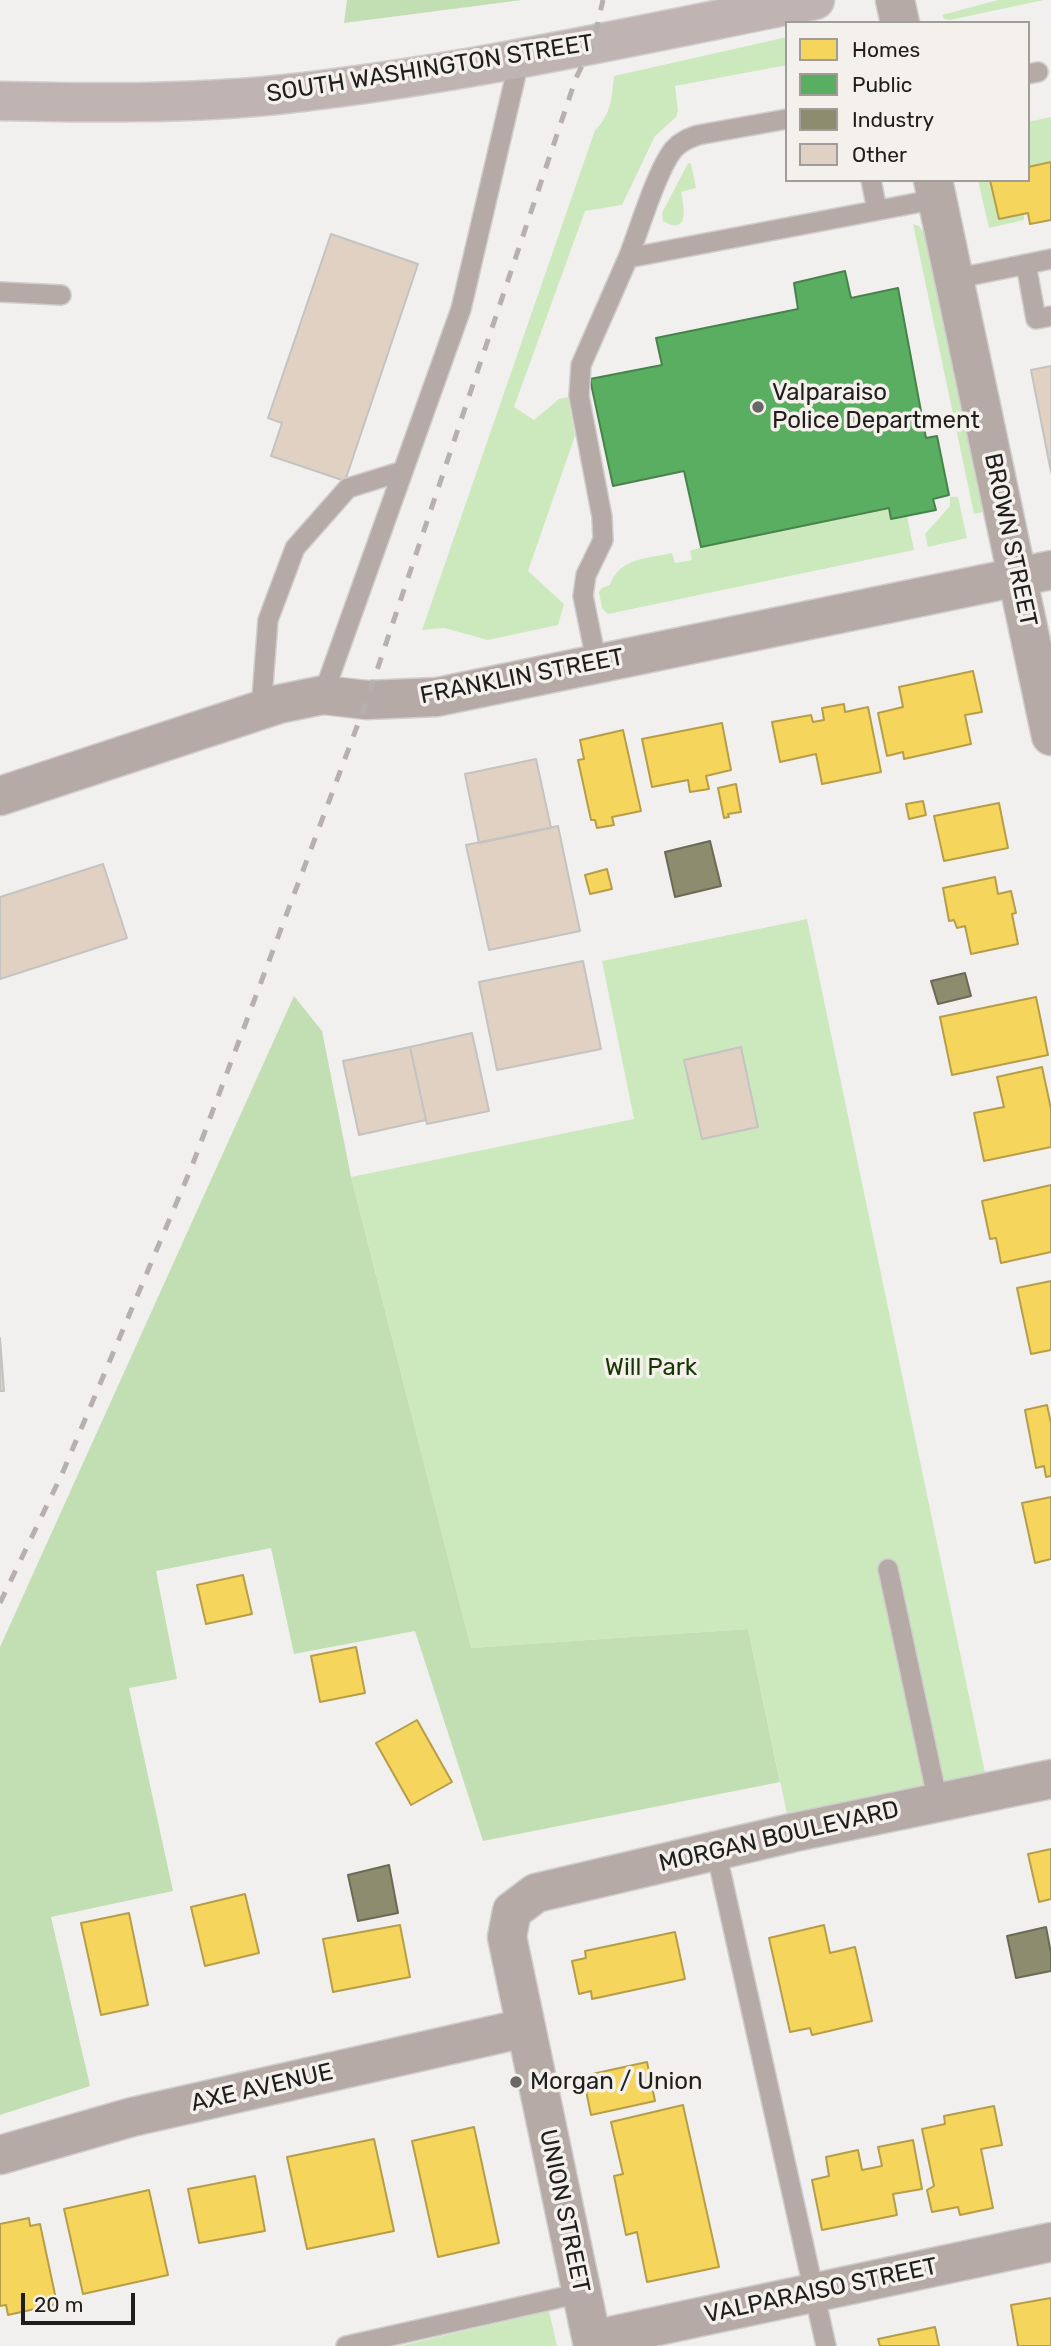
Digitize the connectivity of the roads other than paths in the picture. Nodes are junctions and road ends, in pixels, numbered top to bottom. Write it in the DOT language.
graph roads {
  1 [pos="815,0"];
  2 [pos="895,0"];
  3 [pos="900,21"];
  4 [pos="520,57"];
  5 [pos="0,101"];
  6 [pos="785,119"];
  7 [pos="871,182"];
  8 [pos="935,189"];
  9 [pos="877,210"];
  10 [pos="628,258"];
  11 [pos="1051,259"];
  12 [pos="1026,264"];
  13 [pos="954,279"];
  14 [pos="0,292"];
  15 [pos="61,295"];
  16 [pos="1051,316"];
  17 [pos="403,471"];
  18 [pos="1034,573"];
  19 [pos="597,664"];
  20 [pos="323,695"];
  21 [pos="261,710"];
  22 [pos="1051,736"];
  23 [pos="0,796"];
  24 [pos="888,1569"];
  25 [pos="1051,1779"];
  26 [pos="938,1802"];
  27 [pos="716,1851"];
  28 [pos="512,1911"];
  29 [pos="525,2028"];
  30 [pos="0,2155"];
  31 [pos="1051,2242"];
  32 [pos="582,2293"];
  33 [pos="813,2293"];
  34 [pos="592,2343"];
  35 [pos="346,2346"];
  36 [pos="826,2346"];
  1 -- 4 [label="main road, SOUTH WASHINGTON STREET"];
  2 -- 3 [label="street"];
  4 -- 5 [label="main road, SOUTH WASHINGTON STREET"];
  4 -- 17 [label="lane"];
  6 -- 10 [label="lane"];
  7 -- 9 [label="lane"];
  8 -- 9 [label="lane"];
  8 -- 13 [label="street, BROWN STREET"];
  9 -- 10 [label="lane"];
  10 -- 19 [label="lane"];
  11 -- 12 [label="lane"];
  12 -- 13 [label="lane"];
  12 -- 16 [label="lane"];
  13 -- 18 [label="street, BROWN STREET"];
  14 -- 15 [label="lane"];
  17 -- 20 [label="lane"];
  17 -- 21 [label="lane"];
  18 -- 19 [label="street, FRANKLIN STREET"];
  18 -- 22 [label="street, BROWN STREET"];
  19 -- 20 [label="street, FRANKLIN STREET"];
  20 -- 21 [label="street, FRANKLIN STREET"];
  21 -- 23 [label="street, FRANKLIN STREET"];
  24 -- 26 [label="lane"];
  25 -- 26 [label="street, MORGAN BOULEVARD"];
  26 -- 27 [label="street, MORGAN BOULEVARD"];
  27 -- 28 [label="street, MORGAN BOULEVARD"];
  27 -- 33 [label="lane"];
  28 -- 29 [label="street, UNION STREET"];
  29 -- 30 [label="street, AXE AVENUE"];
  29 -- 32 [label="street, UNION STREET"];
  31 -- 33 [label="street, VALPARAISO STREET"];
  32 -- 34 [label="street, UNION STREET"];
  32 -- 35 [label="lane"];
  33 -- 34 [label="street, VALPARAISO STREET"];
  33 -- 36 [label="lane"];
}
